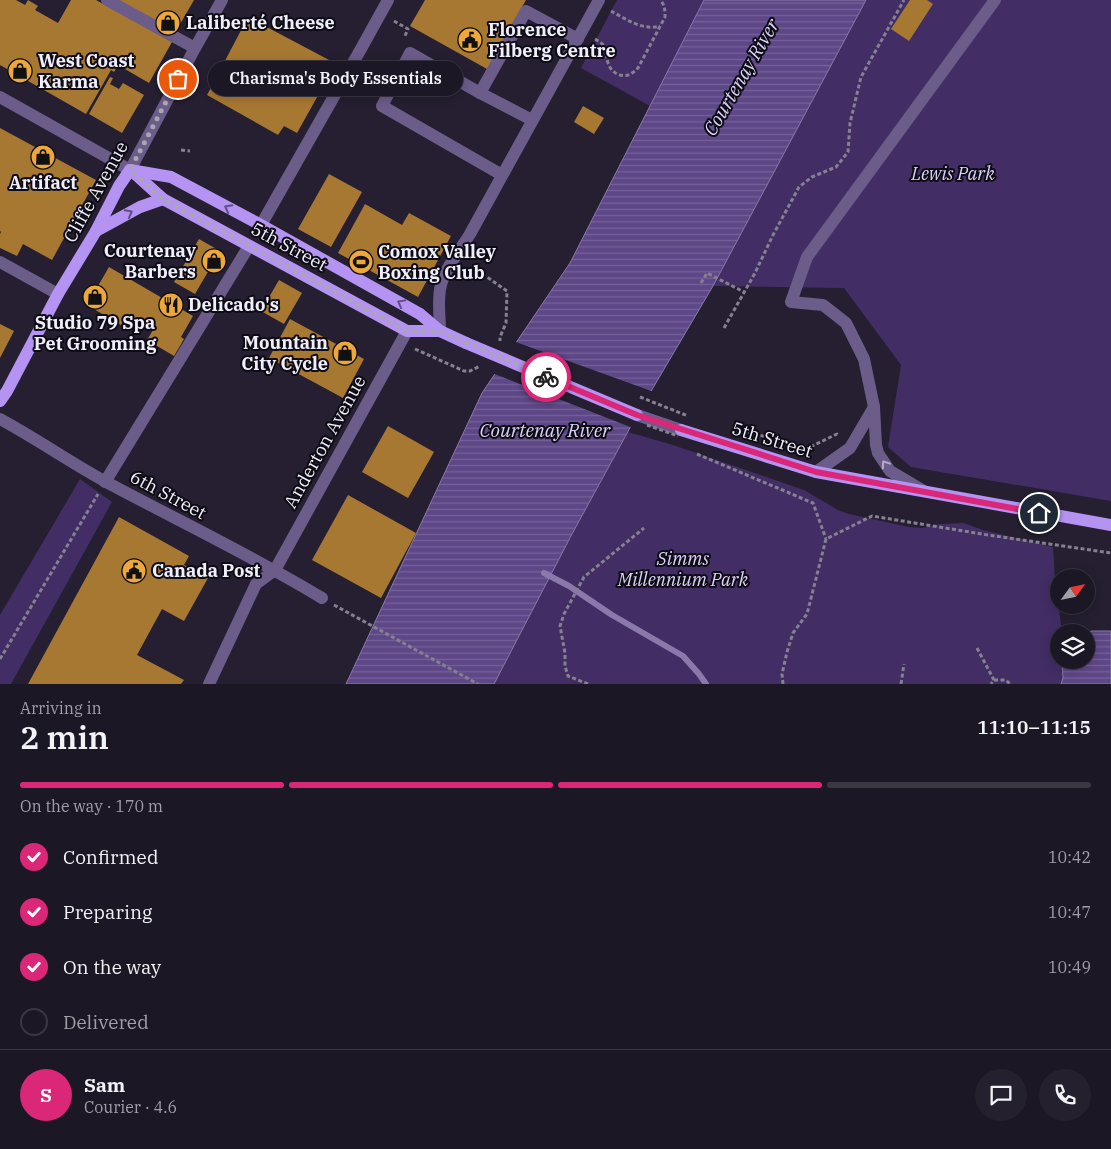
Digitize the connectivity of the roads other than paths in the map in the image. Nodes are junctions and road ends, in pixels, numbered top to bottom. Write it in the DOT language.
graph roads {
  1 [pos="107,0"];
  2 [pos="222,0"];
  3 [pos="388,0"];
  4 [pos="995,0"];
  5 [pos="598,2"];
  6 [pos="580,35"];
  7 [pos="195,48"];
  8 [pos="480,93"];
  9 [pos="0,97"];
  10 [pos="532,120"];
  11 [pos="130,170"];
  12 [pos="502,175"];
  13 [pos="163,199"];
  14 [pos="260,225"];
  15 [pos="96,231"];
  16 [pos="249,246"];
  17 [pos="0,262"];
  18 [pos="58,294"];
  19 [pos="407,331"];
  20 [pos="440,331"];
  21 [pos="0,401"];
  22 [pos="874,407"];
  23 [pos="637,415"];
  24 [pos="0,419"];
  25 [pos="681,430"];
  26 [pos="816,472"];
  27 [pos="106,482"];
  28 [pos="924,492"];
  29 [pos="1111,526"];
  30 [pos="275,570"];
  31 [pos="322,598"];
  32 [pos="209,684"];
  1 -- 7 [label="street"];
  2 -- 7 [label="street, Cliffe Avenue"];
  3 -- 14 [label="street"];
  4 -- 22 [label="street"];
  5 -- 6 [label="street"];
  6 -- 8 [label="street"];
  6 -- 10 [label="street"];
  7 -- 11 [label="street, Cliffe Avenue"];
  8 -- 10 [label="street"];
  8 -- 12 [label="street"];
  9 -- 11 [label="street, 5th Street"];
  10 -- 12 [label="street"];
  11 -- 13 [label="main road, 5th Street"];
  14 -- 11 [label="main road, 5th Street, one-way"];
  11 -- 15 [label="main road, Cliffe Avenue"];
  12 -- 20 [label="street"];
  15 -- 13 [label="main road, one-way"];
  13 -- 16 [label="main road, 5th Street"];
  20 -- 14 [label="main road, 5th Street, one-way"];
  15 -- 18 [label="main road, Cliffe Avenue"];
  16 -- 19 [label="main road, 5th Street"];
  16 -- 27 [label="street"];
  17 -- 18 [label="street"];
  18 -- 21 [label="main road, Cliffe Avenue"];
  19 -- 20 [label="main road, 5th Street"];
  19 -- 30 [label="street, Anderton Avenue"];
  20 -- 23 [label="main road, 5th Street, bridge"];
  22 -- 26 [label="street"];
  28 -- 22 [label="street, one-way"];
  23 -- 25 [label="street, 5th Street"];
  24 -- 27 [label="street, 6th Street"];
  25 -- 26 [label="main road, 5th Street"];
  26 -- 28 [label="main road, 5th Street"];
  27 -- 30 [label="street, 6th Street"];
  28 -- 29 [label="main road, 5th Street"];
  30 -- 31 [label="street, 6th Street"];
  30 -- 32 [label="street"];
}
